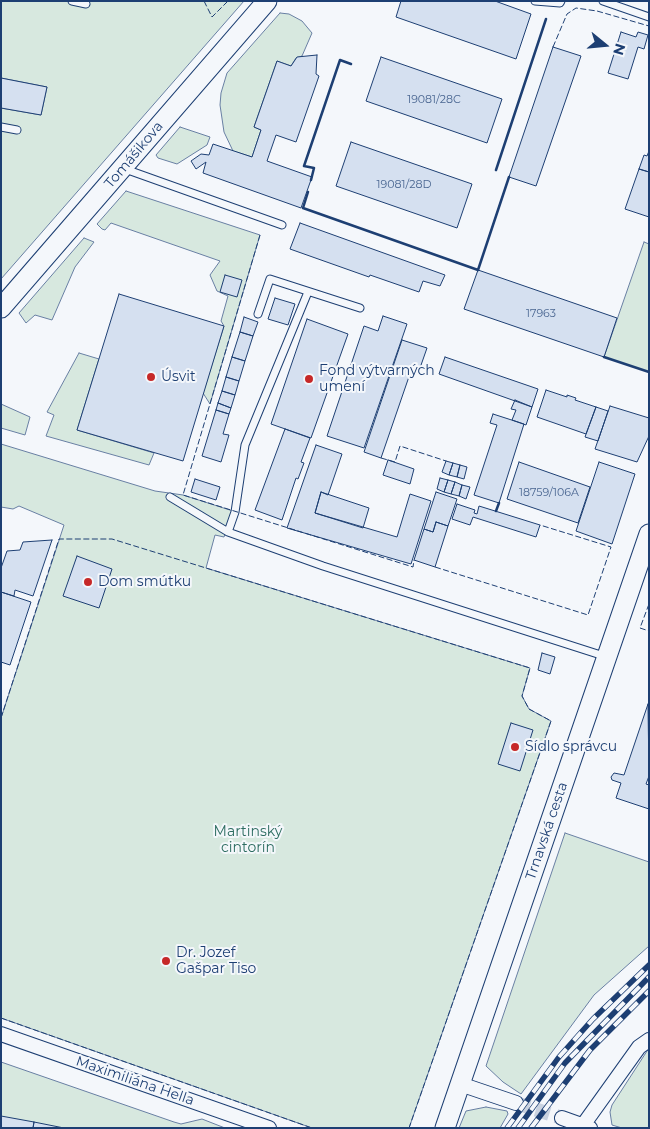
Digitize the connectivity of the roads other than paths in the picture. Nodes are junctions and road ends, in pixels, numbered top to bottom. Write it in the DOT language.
graph roads {
  1 [pos="72,1"];
  2 [pos="267,1"];
  3 [pos="535,1"];
  4 [pos="603,1"];
  5 [pos="560,2"];
  6 [pos="86,4"];
  7 [pos="649,17"];
  8 [pos="1,127"];
  9 [pos="17,130"];
  10 [pos="122,168"];
  11 [pos="282,225"];
  12 [pos="308,292"];
  13 [pos="1,308"];
  14 [pos="360,308"];
  15 [pos="258,314"];
  16 [pos="170,497"];
  17 [pos="228,532"];
  18 [pos="649,534"];
  19 [pos="607,658"];
  20 [pos="1,1034"];
  21 [pos="649,1040"];
  22 [pos="460,1084"];
  23 [pos="516,1103"];
  24 [pos="562,1118"];
  25 [pos="261,1126"];
  26 [pos="585,1127"];
  27 [pos="445,1128"];
  1 -- 6 [label="lane"];
  2 -- 10 [label="main road, Tomášikova"];
  3 -- 5 [label="lane"];
  4 -- 7 [label="lane"];
  8 -- 9 [label="lane"];
  10 -- 11 [label="lane"];
  10 -- 13 [label="main road, Tomášikova"];
  12 -- 14 [label="lane"];
  12 -- 15 [label="lane"];
  12 -- 17 [label="lane"];
  16 -- 17 [label="lane"];
  17 -- 19 [label="lane"];
  18 -- 19 [label="main road, Trnavská cesta"];
  19 -- 22 [label="main road, Trnavská cesta"];
  20 -- 25 [label="street, Maximiliána Hella"];
  21 -- 26 [label="street"];
  22 -- 23 [label="street"];
  22 -- 27 [label="main road, Trnavská cesta"];
  24 -- 26 [label="street"];
}
